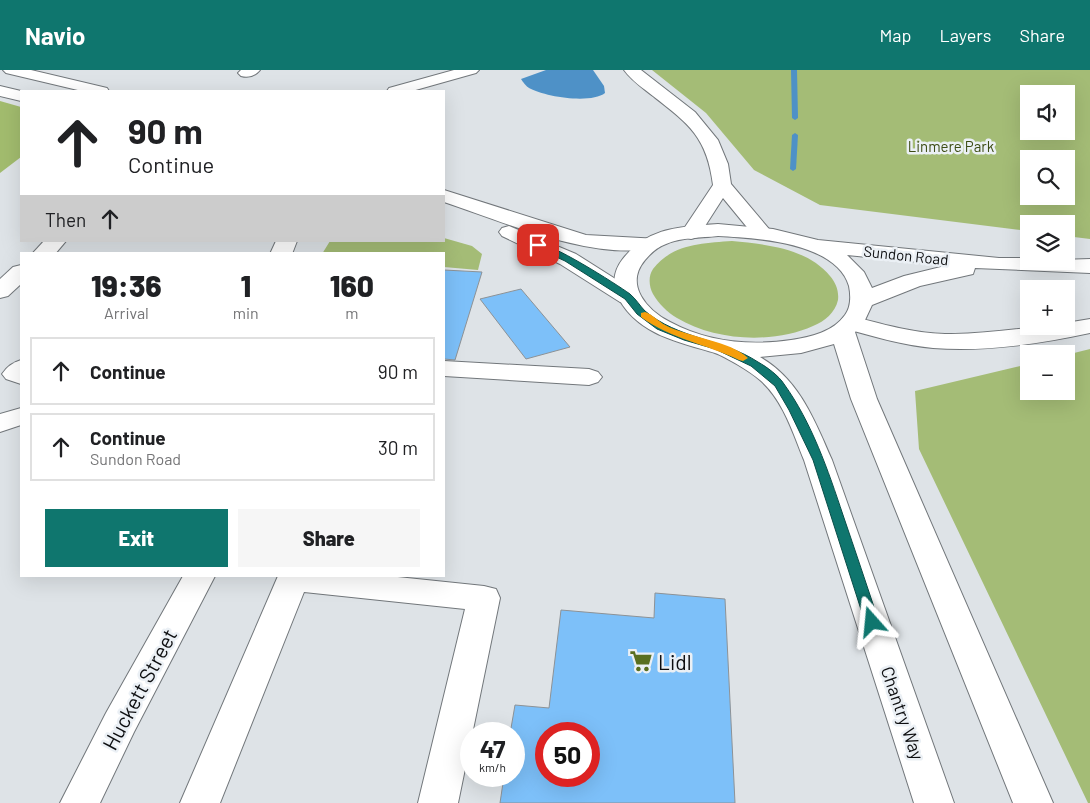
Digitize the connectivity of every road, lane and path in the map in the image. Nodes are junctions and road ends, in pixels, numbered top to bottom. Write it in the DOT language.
graph roads {
  1 [pos="12,70"];
  2 [pos="632,70"];
  3 [pos="462,71"];
  4 [pos="39,73"];
  5 [pos="98,90"];
  6 [pos="398,90"];
  7 [pos="0,91"];
  8 [pos="20,96"];
  9 [pos="722,185"];
  10 [pos="445,196"];
  11 [pos="445,213"];
  12 [pos="691,233"];
  13 [pos="762,233"];
  14 [pos="55,242"];
  15 [pos="652,243"];
  16 [pos="814,245"];
  17 [pos="44,252"];
  18 [pos="999,264"];
  19 [pos="1090,266"];
  20 [pos="20,273"];
  21 [pos="0,291"];
  22 [pos="628,297"];
  23 [pos="862,301"];
  24 [pos="1090,326"];
  25 [pos="847,327"];
  26 [pos="718,346"];
  27 [pos="445,368"];
  28 [pos="590,377"];
  29 [pos="20,416"];
  30 [pos="0,424"];
  31 [pos="198,577"];
  32 [pos="80,803"];
  33 [pos="200,803"];
  34 [pos="438,803"];
  35 [pos="934,803"];
  36 [pos="1033,803"];
  1 -- 4 [label="main road"];
  2 -- 9 [label="main road"];
  3 -- 6 [label="main road"];
  4 -- 5 [label="main road"];
  7 -- 8 [label="main road"];
  9 -- 12 [label="main road"];
  9 -- 13 [label="main road"];
  10 -- 15 [label="main road"];
  11 -- 22 [label="main road"];
  12 -- 13 [label="main road"];
  12 -- 15 [label="main road"];
  13 -- 16 [label="main road"];
  14 -- 17 [label="main road"];
  15 -- 22 [label="main road"];
  16 -- 18 [label="main road, Sundon Road"];
  16 -- 23 [label="main road"];
  18 -- 19 [label="main road, Sundon Road"];
  18 -- 23 [label="main road, Sundon Road"];
  20 -- 21 [label="main road"];
  22 -- 26 [label="main road"];
  23 -- 25 [label="main road"];
  24 -- 25 [label="main road"];
  25 -- 26 [label="main road"];
  25 -- 36 [label="main road"];
  26 -- 35 [label="main road, Chantry Way"];
  27 -- 28 [label="main road"];
  29 -- 30 [label="main road"];
  31 -- 32 [label="main road, Huckett Street"];
  33 -- 34 [label="main road"];
}
